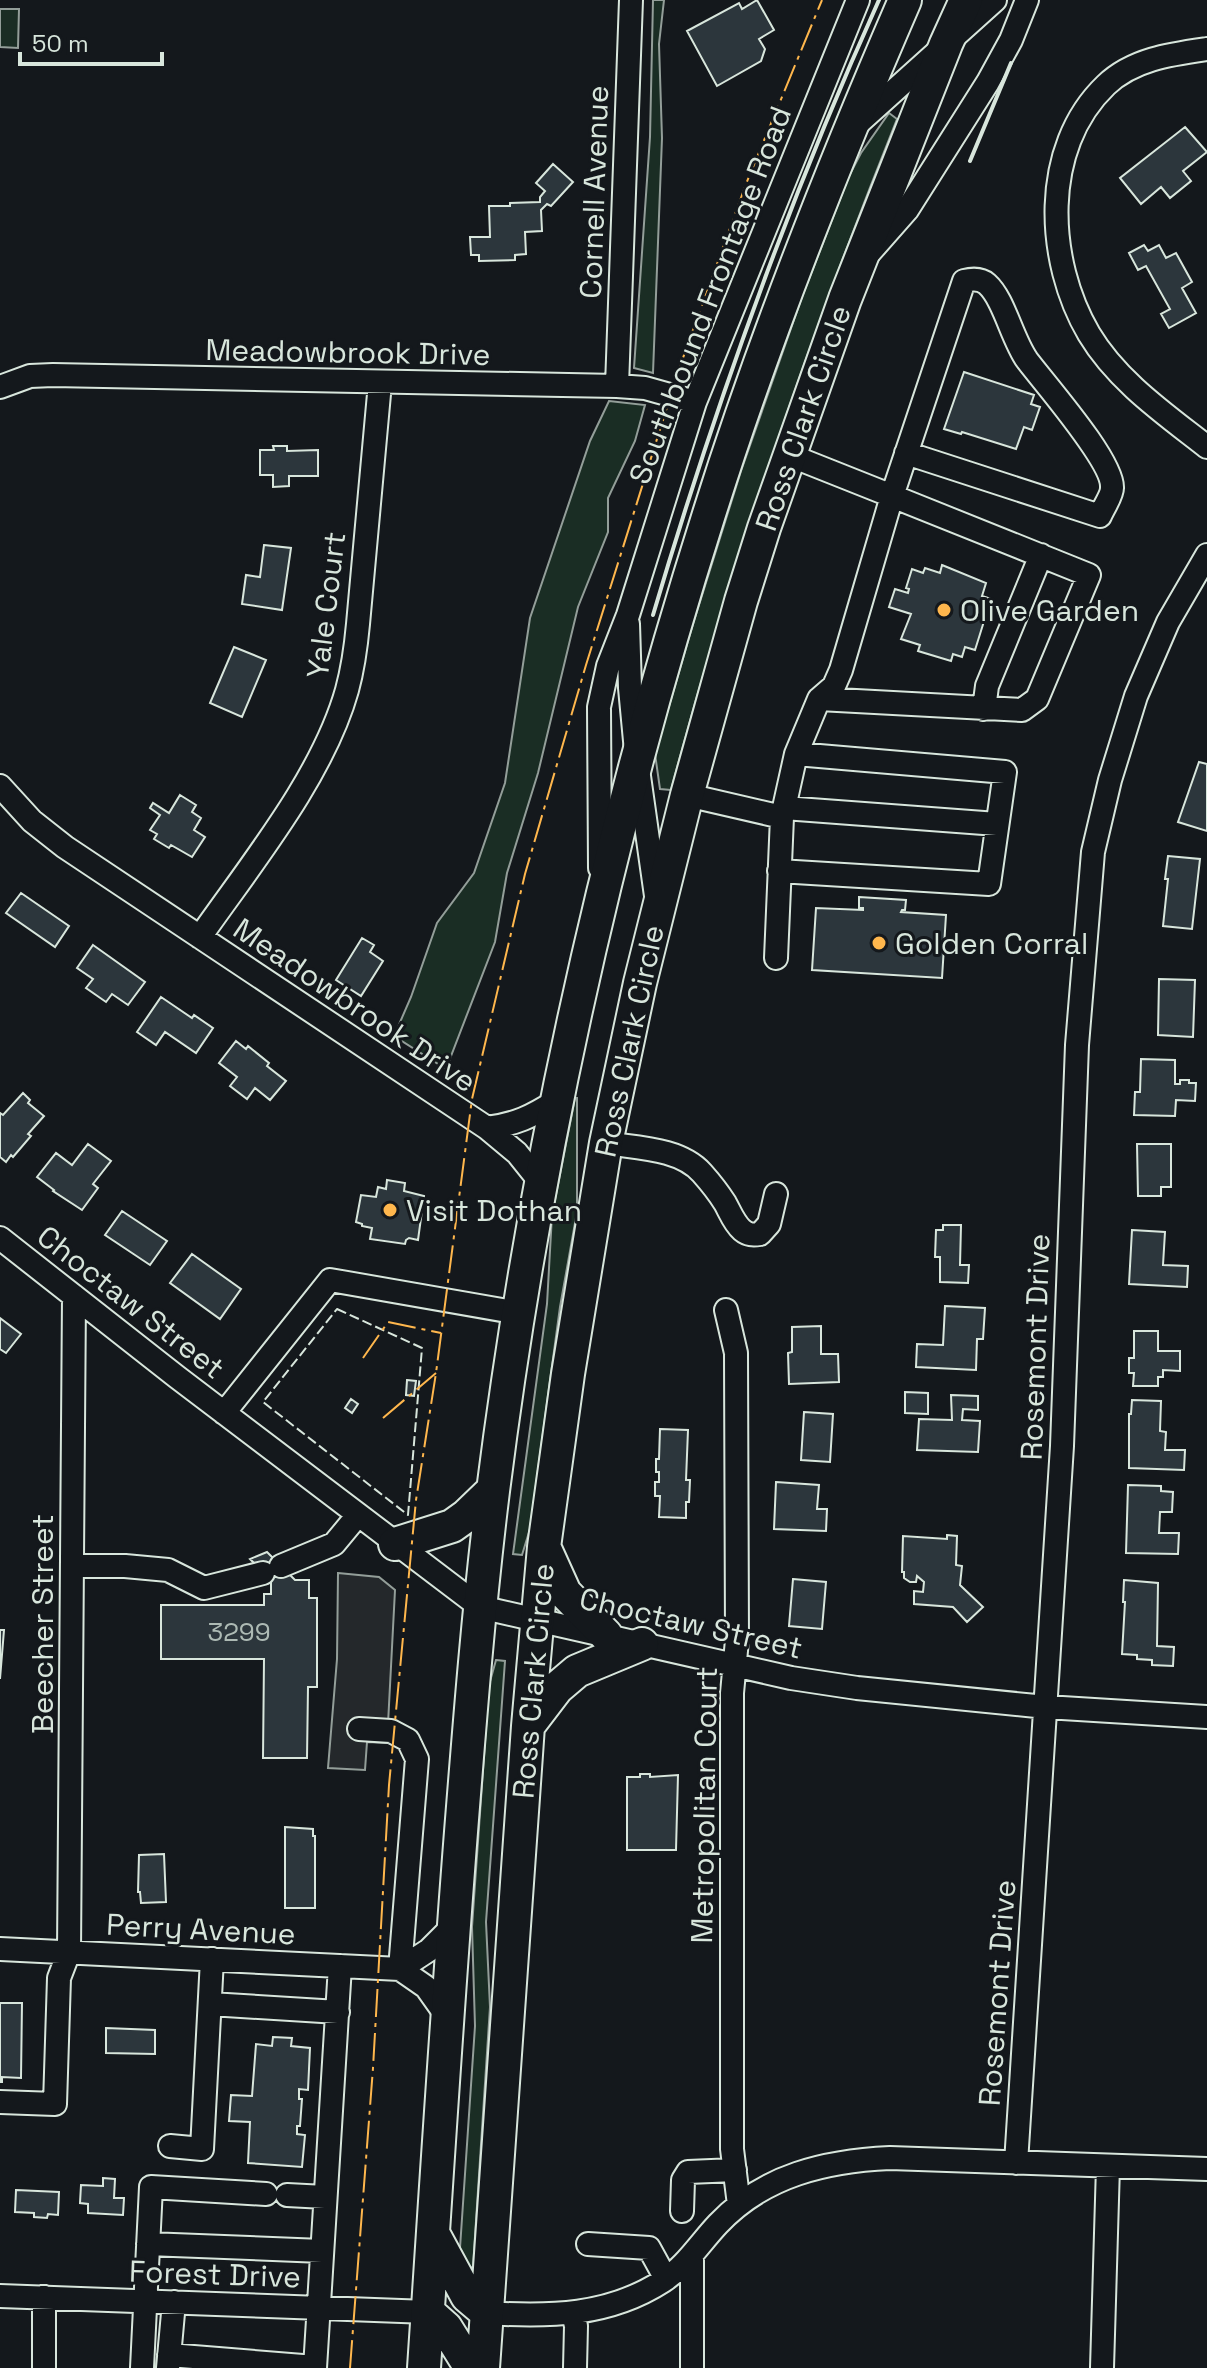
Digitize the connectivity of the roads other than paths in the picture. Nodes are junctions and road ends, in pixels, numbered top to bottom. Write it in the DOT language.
graph roads {
  1 [pos="631,0"];
  2 [pos="858,0"];
  3 [pos="905,0"];
  4 [pos="966,0"];
  5 [pos="995,0"];
  6 [pos="1027,0"];
  7 [pos="946,44"];
  8 [pos="1207,49"];
  9 [pos="847,133"];
  10 [pos="858,265"];
  11 [pos="380,383"];
  12 [pos="617,386"];
  13 [pos="0,387"];
  14 [pos="695,402"];
  15 [pos="1207,447"];
  16 [pos="906,453"];
  17 [pos="789,455"];
  18 [pos="892,496"];
  19 [pos="1041,555"];
  20 [pos="1207,555"];
  21 [pos="628,615"];
  22 [pos="819,699"];
  23 [pos="984,709"];
  24 [pos="796,754"];
  25 [pos="637,762"];
  26 [pos="0,786"];
  27 [pos="687,795"];
  28 [pos="783,813"];
  29 [pos="997,824"];
  30 [pos="779,871"];
  31 [pos="600,907"];
  32 [pos="658,909"];
  33 [pos="200,937"];
  34 [pos="776,958"];
  35 [pos="556,1101"];
  36 [pos="487,1128"];
  37 [pos="606,1143"];
  38 [pos="541,1183"];
  39 [pos="776,1194"];
  40 [pos="0,1238"];
  41 [pos="74,1296"];
  42 [pos="726,1310"];
  43 [pos="519,1313"];
  44 [pos="224,1413"];
  45 [pos="493,1490"];
  46 [pos="358,1515"];
  47 [pos="395,1544"];
  48 [pos="544,1547"];
  49 [pos="72,1566"];
  50 [pos="480,1607"];
  51 [pos="537,1619"];
  52 [pos="606,1635"];
  53 [pos="642,1644"];
  54 [pos="735,1666"];
  55 [pos="1046,1707"];
  56 [pos="1207,1717"];
  57 [pos="528,1726"];
  58 [pos="359,1729"];
  59 [pos="454,1925"];
  60 [pos="0,1949"];
  61 [pos="69,1952"];
  62 [pos="212,1959"];
  63 [pos="340,1966"];
  64 [pos="400,1969"];
  65 [pos="210,2004"];
  66 [pos="338,2012"];
  67 [pos="448,2018"];
  68 [pos="0,2102"];
  69 [pos="170,2146"];
  70 [pos="1016,2163"];
  71 [pos="1108,2166"];
  72 [pos="1207,2169"];
  73 [pos="735,2170"];
  74 [pos="325,2197"];
  75 [pos="739,2205"];
  76 [pos="682,2211"];
  77 [pos="433,2232"];
  78 [pos="148,2244"];
  79 [pos="588,2244"];
  80 [pos="322,2251"];
  81 [pos="692,2255"];
  82 [pos="666,2279"];
  83 [pos="0,2296"];
  84 [pos="44,2297"];
  85 [pos="145,2301"];
  86 [pos="174,2302"];
  87 [pos="318,2308"];
  88 [pos="428,2312"];
  89 [pos="487,2313"];
  90 [pos="573,2313"];
  91 [pos="169,2361"];
  92 [pos="315,2367"];
  93 [pos="44,2368"];
  94 [pos="142,2368"];
  95 [pos="424,2368"];
  96 [pos="471,2368"];
  97 [pos="483,2368"];
  98 [pos="575,2368"];
  99 [pos="692,2368"];
  100 [pos="1102,2368"];
  1 -- 12 [label="street, Cornell Avenue"];
  2 -- 14 [label="street, Southbound Frontage Road"];
  3 -- 9 [label="highway, Ross Clark Circle"];
  4 -- 7 [label="highway, Ross Clark Circle"];
  5 -- 7 [label="street"];
  6 -- 10 [label="street"];
  7 -- 9 [label="street"];
  7 -- 10 [label="highway, Ross Clark Circle"];
  8 -- 15 [label="street"];
  9 -- 25 [label="highway, Ross Clark Circle"];
  10 -- 17 [label="highway, Ross Clark Circle"];
  11 -- 12 [label="street, Meadowbrook Drive"];
  11 -- 13 [label="street, Meadowbrook Drive"];
  11 -- 33 [label="street, Yale Court"];
  12 -- 14 [label="street, Meadowbrook Drive"];
  14 -- 21 [label="street, Southbound Frontage Road"];
  16 -- 16 [label="street"];
  16 -- 18 [label="street"];
  17 -- 18 [label="street"];
  17 -- 27 [label="highway, Ross Clark Circle"];
  18 -- 19 [label="street"];
  18 -- 22 [label="street"];
  19 -- 23 [label="street"];
  19 -- 23 [label="street"];
  20 -- 55 [label="street, Rosemont Drive"];
  21 -- 25 [label="street, Southbound Frontage Road"];
  21 -- 31 [label="street, Southbound Frontage Road"];
  22 -- 23 [label="street"];
  22 -- 24 [label="street"];
  24 -- 28 [label="street"];
  24 -- 29 [label="street"];
  25 -- 31 [label="highway, Ross Clark Circle"];
  25 -- 32 [label="street, Southbound Frontage Road"];
  26 -- 33 [label="street, Meadowbrook Drive"];
  27 -- 28 [label="street"];
  27 -- 32 [label="highway, Ross Clark Circle"];
  28 -- 29 [label="street"];
  28 -- 30 [label="street"];
  29 -- 30 [label="street"];
  30 -- 34 [label="street"];
  31 -- 35 [label="highway, Ross Clark Circle"];
  32 -- 37 [label="highway, Ross Clark Circle"];
  33 -- 36 [label="street, Meadowbrook Drive"];
  35 -- 36 [label="street, Meadowbrook Drive"];
  35 -- 38 [label="highway, Ross Clark Circle"];
  36 -- 38 [label="street, Meadowbrook Drive"];
  37 -- 39 [label="street"];
  37 -- 48 [label="highway, Ross Clark Circle"];
  38 -- 43 [label="highway, Ross Clark Circle"];
  40 -- 41 [label="street, Choctaw Street"];
  41 -- 44 [label="street, Choctaw Street"];
  41 -- 49 [label="street, Beecher Street"];
  42 -- 54 [label="street, Metropolitan Court"];
  43 -- 44 [label="street"];
  43 -- 45 [label="highway, Ross Clark Circle"];
  44 -- 46 [label="street, Choctaw Street"];
  45 -- 47 [label="highway"];
  45 -- 50 [label="highway, Ross Clark Circle"];
  46 -- 47 [label="street, Choctaw Street"];
  46 -- 49 [label="street"];
  47 -- 50 [label="street, Choctaw Street"];
  48 -- 51 [label="highway, Ross Clark Circle"];
  48 -- 52 [label="highway"];
  49 -- 61 [label="street, Beecher Street"];
  50 -- 51 [label="street, Choctaw Street"];
  50 -- 59 [label="highway, Ross Clark Circle"];
  51 -- 52 [label="street, Choctaw Street"];
  51 -- 57 [label="highway, Ross Clark Circle"];
  52 -- 53 [label="street, Choctaw Street"];
  53 -- 54 [label="street, Choctaw Street"];
  53 -- 57 [label="highway"];
  54 -- 55 [label="street, Choctaw Street"];
  54 -- 73 [label="street, Metropolitan Court"];
  55 -- 56 [label="street, Choctaw Street"];
  55 -- 70 [label="street, Rosemont Drive"];
  57 -- 89 [label="highway, Ross Clark Circle"];
  58 -- 64 [label="street"];
  59 -- 64 [label="street"];
  59 -- 67 [label="highway, Ross Clark Circle"];
  60 -- 61 [label="street, Perry Avenue"];
  61 -- 62 [label="street, Perry Avenue"];
  61 -- 68 [label="street, Beecher Street"];
  62 -- 63 [label="street, Perry Avenue"];
  62 -- 65 [label="street"];
  63 -- 64 [label="street, Perry Avenue"];
  63 -- 66 [label="street"];
  64 -- 67 [label="street"];
  65 -- 66 [label="street"];
  65 -- 69 [label="street"];
  66 -- 74 [label="street"];
  67 -- 77 [label="highway, Ross Clark Circle"];
  70 -- 71 [label="street"];
  70 -- 75 [label="street"];
  71 -- 72 [label="street"];
  71 -- 100 [label="street"];
  73 -- 75 [label="street, Metropolitan Court"];
  73 -- 76 [label="street"];
  74 -- 78 [label="street"];
  74 -- 80 [label="street"];
  75 -- 81 [label="street"];
  77 -- 88 [label="highway, Ross Clark Circle"];
  77 -- 89 [label="highway"];
  78 -- 80 [label="street"];
  78 -- 85 [label="street"];
  79 -- 82 [label="street"];
  80 -- 87 [label="street"];
  81 -- 82 [label="street"];
  81 -- 99 [label="street"];
  82 -- 90 [label="street"];
  83 -- 84 [label="street, Forest Drive"];
  84 -- 85 [label="street, Forest Drive"];
  84 -- 93 [label="street"];
  85 -- 86 [label="street, Forest Drive"];
  85 -- 94 [label="street"];
  86 -- 87 [label="street, Forest Drive"];
  86 -- 91 [label="street"];
  87 -- 88 [label="street, Forest Drive"];
  87 -- 92 [label="street"];
  88 -- 95 [label="highway, Ross Clark Circle"];
  88 -- 96 [label="highway"];
  89 -- 90 [label="street"];
  89 -- 97 [label="highway, Ross Clark Circle"];
  90 -- 98 [label="street"];
  91 -- 92 [label="street"];
}
